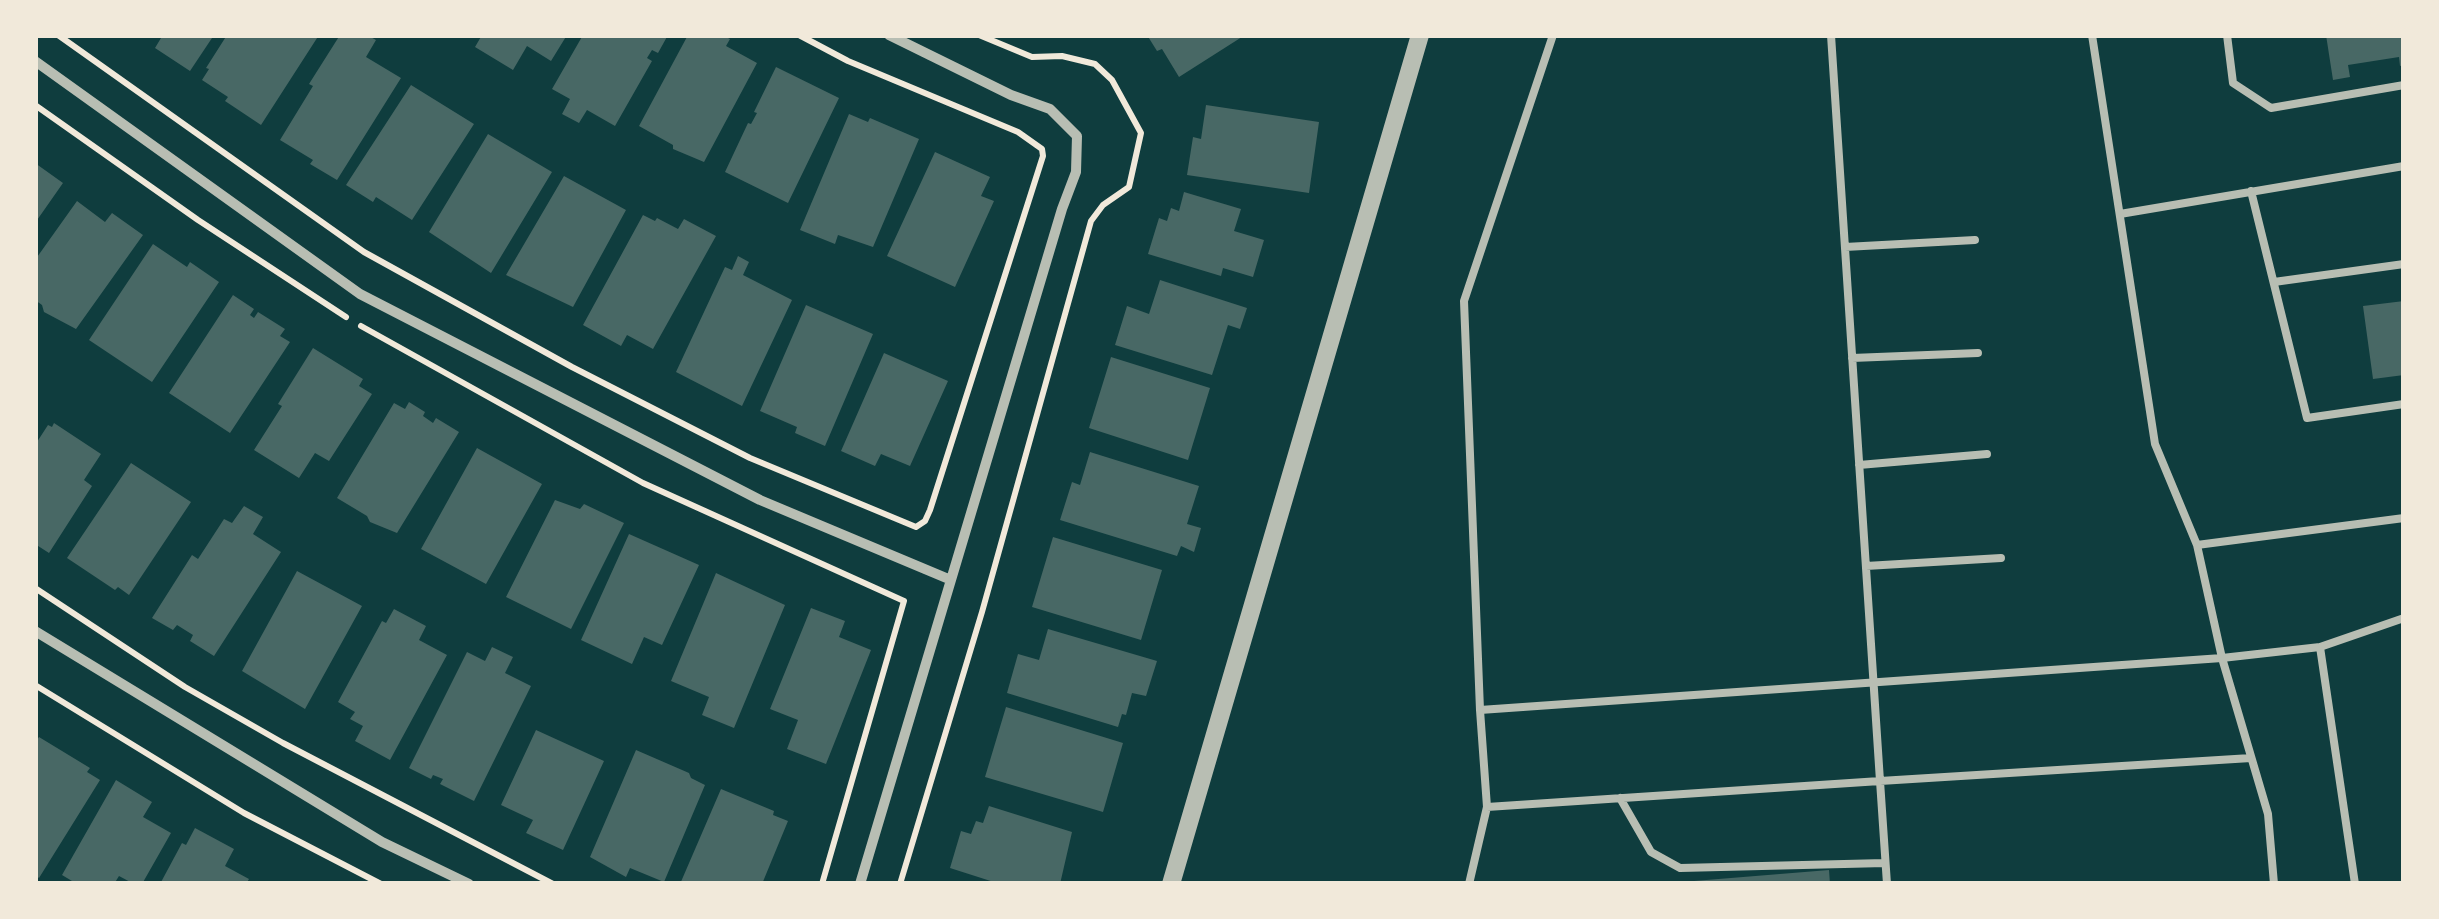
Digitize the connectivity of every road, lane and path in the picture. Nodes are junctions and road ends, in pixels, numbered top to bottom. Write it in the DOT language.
graph roads {
  1 [pos="58,35"];
  2 [pos="799,35"];
  3 [pos="889,35"];
  4 [pos="1420,35"];
  5 [pos="1553,35"];
  6 [pos="1831,35"];
  7 [pos="2092,35"];
  8 [pos="2227,35"];
  9 [pos="35,61"];
  10 [pos="2404,84"];
  11 [pos="2404,166"];
  12 [pos="2252,191"];
  13 [pos="2120,214"];
  14 [pos="1975,240"];
  15 [pos="1845,247"];
  16 [pos="2404,264"];
  17 [pos="2274,282"];
  18 [pos="1978,354"];
  19 [pos="1852,358"];
  20 [pos="2404,404"];
  21 [pos="1987,454"];
  22 [pos="1859,465"];
  23 [pos="2404,518"];
  24 [pos="2197,546"];
  25 [pos="2000,558"];
  26 [pos="1866,566"];
  27 [pos="951,580"];
  28 [pos="35,588"];
  29 [pos="904,601"];
  30 [pos="2404,618"];
  31 [pos="35,631"];
  32 [pos="2320,647"];
  33 [pos="2222,658"];
  34 [pos="1873,682"];
  35 [pos="35,685"];
  36 [pos="1480,710"];
  37 [pos="2251,758"];
  38 [pos="1880,781"];
  39 [pos="1620,798"];
  40 [pos="1487,807"];
  41 [pos="1886,863"];
  42 [pos="381,884"];
  43 [pos="469,884"];
  44 [pos="553,884"];
  45 [pos="822,884"];
  46 [pos="860,884"];
  47 [pos="1171,884"];
  48 [pos="1469,884"];
  49 [pos="1887,884"];
  50 [pos="2274,884"];
  51 [pos="2356,884"];
  1 -- 2 [label="path"];
  3 -- 27 [label="street"];
  4 -- 47 [label="street"];
  5 -- 36 [label="lane"];
  6 -- 15 [label="lane"];
  7 -- 13 [label="lane"];
  8 -- 10 [label="lane"];
  9 -- 27 [label="street"];
  11 -- 12 [label="lane"];
  12 -- 13 [label="lane"];
  12 -- 17 [label="lane"];
  13 -- 24 [label="lane"];
  14 -- 15 [label="lane"];
  15 -- 19 [label="lane"];
  16 -- 17 [label="lane"];
  17 -- 20 [label="lane"];
  18 -- 19 [label="lane"];
  19 -- 22 [label="lane"];
  21 -- 22 [label="lane"];
  22 -- 26 [label="lane"];
  23 -- 24 [label="lane"];
  24 -- 33 [label="lane"];
  25 -- 26 [label="lane"];
  26 -- 34 [label="lane"];
  27 -- 46 [label="street"];
  28 -- 44 [label="path"];
  29 -- 45 [label="path"];
  30 -- 32 [label="lane"];
  31 -- 43 [label="street"];
  32 -- 33 [label="lane"];
  32 -- 51 [label="lane"];
  33 -- 34 [label="lane"];
  33 -- 37 [label="lane"];
  34 -- 36 [label="lane"];
  34 -- 38 [label="lane"];
  35 -- 42 [label="path"];
  36 -- 40 [label="lane"];
  37 -- 38 [label="lane"];
  37 -- 50 [label="lane"];
  38 -- 39 [label="lane"];
  38 -- 41 [label="lane"];
  39 -- 40 [label="lane"];
  39 -- 41 [label="lane"];
  40 -- 48 [label="lane"];
  41 -- 49 [label="lane"];
}
